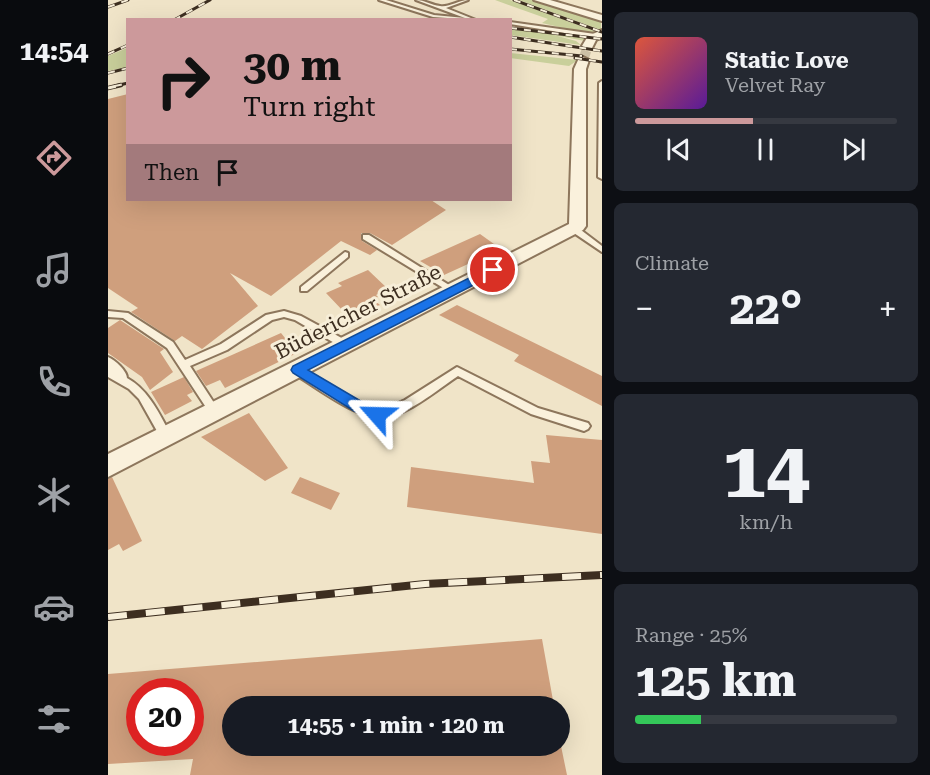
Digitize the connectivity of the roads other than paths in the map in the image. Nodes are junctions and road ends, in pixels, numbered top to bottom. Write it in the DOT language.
graph roads {
  1 [pos="381,0"];
  2 [pos="418,0"];
  3 [pos="466,0"];
  4 [pos="539,0"];
  5 [pos="443,8"];
  6 [pos="450,18"];
  7 [pos="469,18"];
  8 [pos="602,18"];
  9 [pos="512,24"];
  10 [pos="592,44"];
  11 [pos="602,83"];
  12 [pos="602,177"];
  13 [pos="573,230"];
  14 [pos="366,237"];
  15 [pos="602,250"];
  16 [pos="345,255"];
  17 [pos="304,289"];
  18 [pos="453,290"];
  19 [pos="108,314"];
  20 [pos="346,345"];
  21 [pos="108,361"];
  22 [pos="183,365"];
  23 [pos="297,370"];
  24 [pos="108,372"];
  25 [pos="134,386"];
  26 [pos="215,412"];
  27 [pos="584,426"];
  28 [pos="166,436"];
  29 [pos="108,466"];
  1 -- 6 [label="lane"];
  2 -- 5 [label="lane"];
  3 -- 5 [label="lane"];
  4 -- 8 [label="street"];
  5 -- 7 [label="lane"];
  9 -- 10 [label="lane"];
  10 -- 13 [label="street"];
  11 -- 12 [label="lane"];
  13 -- 15 [label="lane"];
  13 -- 18 [label="street, Büdericher Straße"];
  14 -- 18 [label="lane"];
  16 -- 17 [label="lane"];
  18 -- 20 [label="street, Büdericher Straße"];
  19 -- 22 [label="lane"];
  20 -- 22 [label="lane"];
  20 -- 23 [label="street, Büdericher Straße"];
  21 -- 25 [label="lane"];
  22 -- 26 [label="lane"];
  23 -- 26 [label="street, Büdericher Straße"];
  23 -- 27 [label="lane"];
  24 -- 25 [label="lane"];
  25 -- 28 [label="lane"];
  26 -- 28 [label="street, Büdericher Straße"];
  28 -- 29 [label="street, Büdericher Straße"];
}
